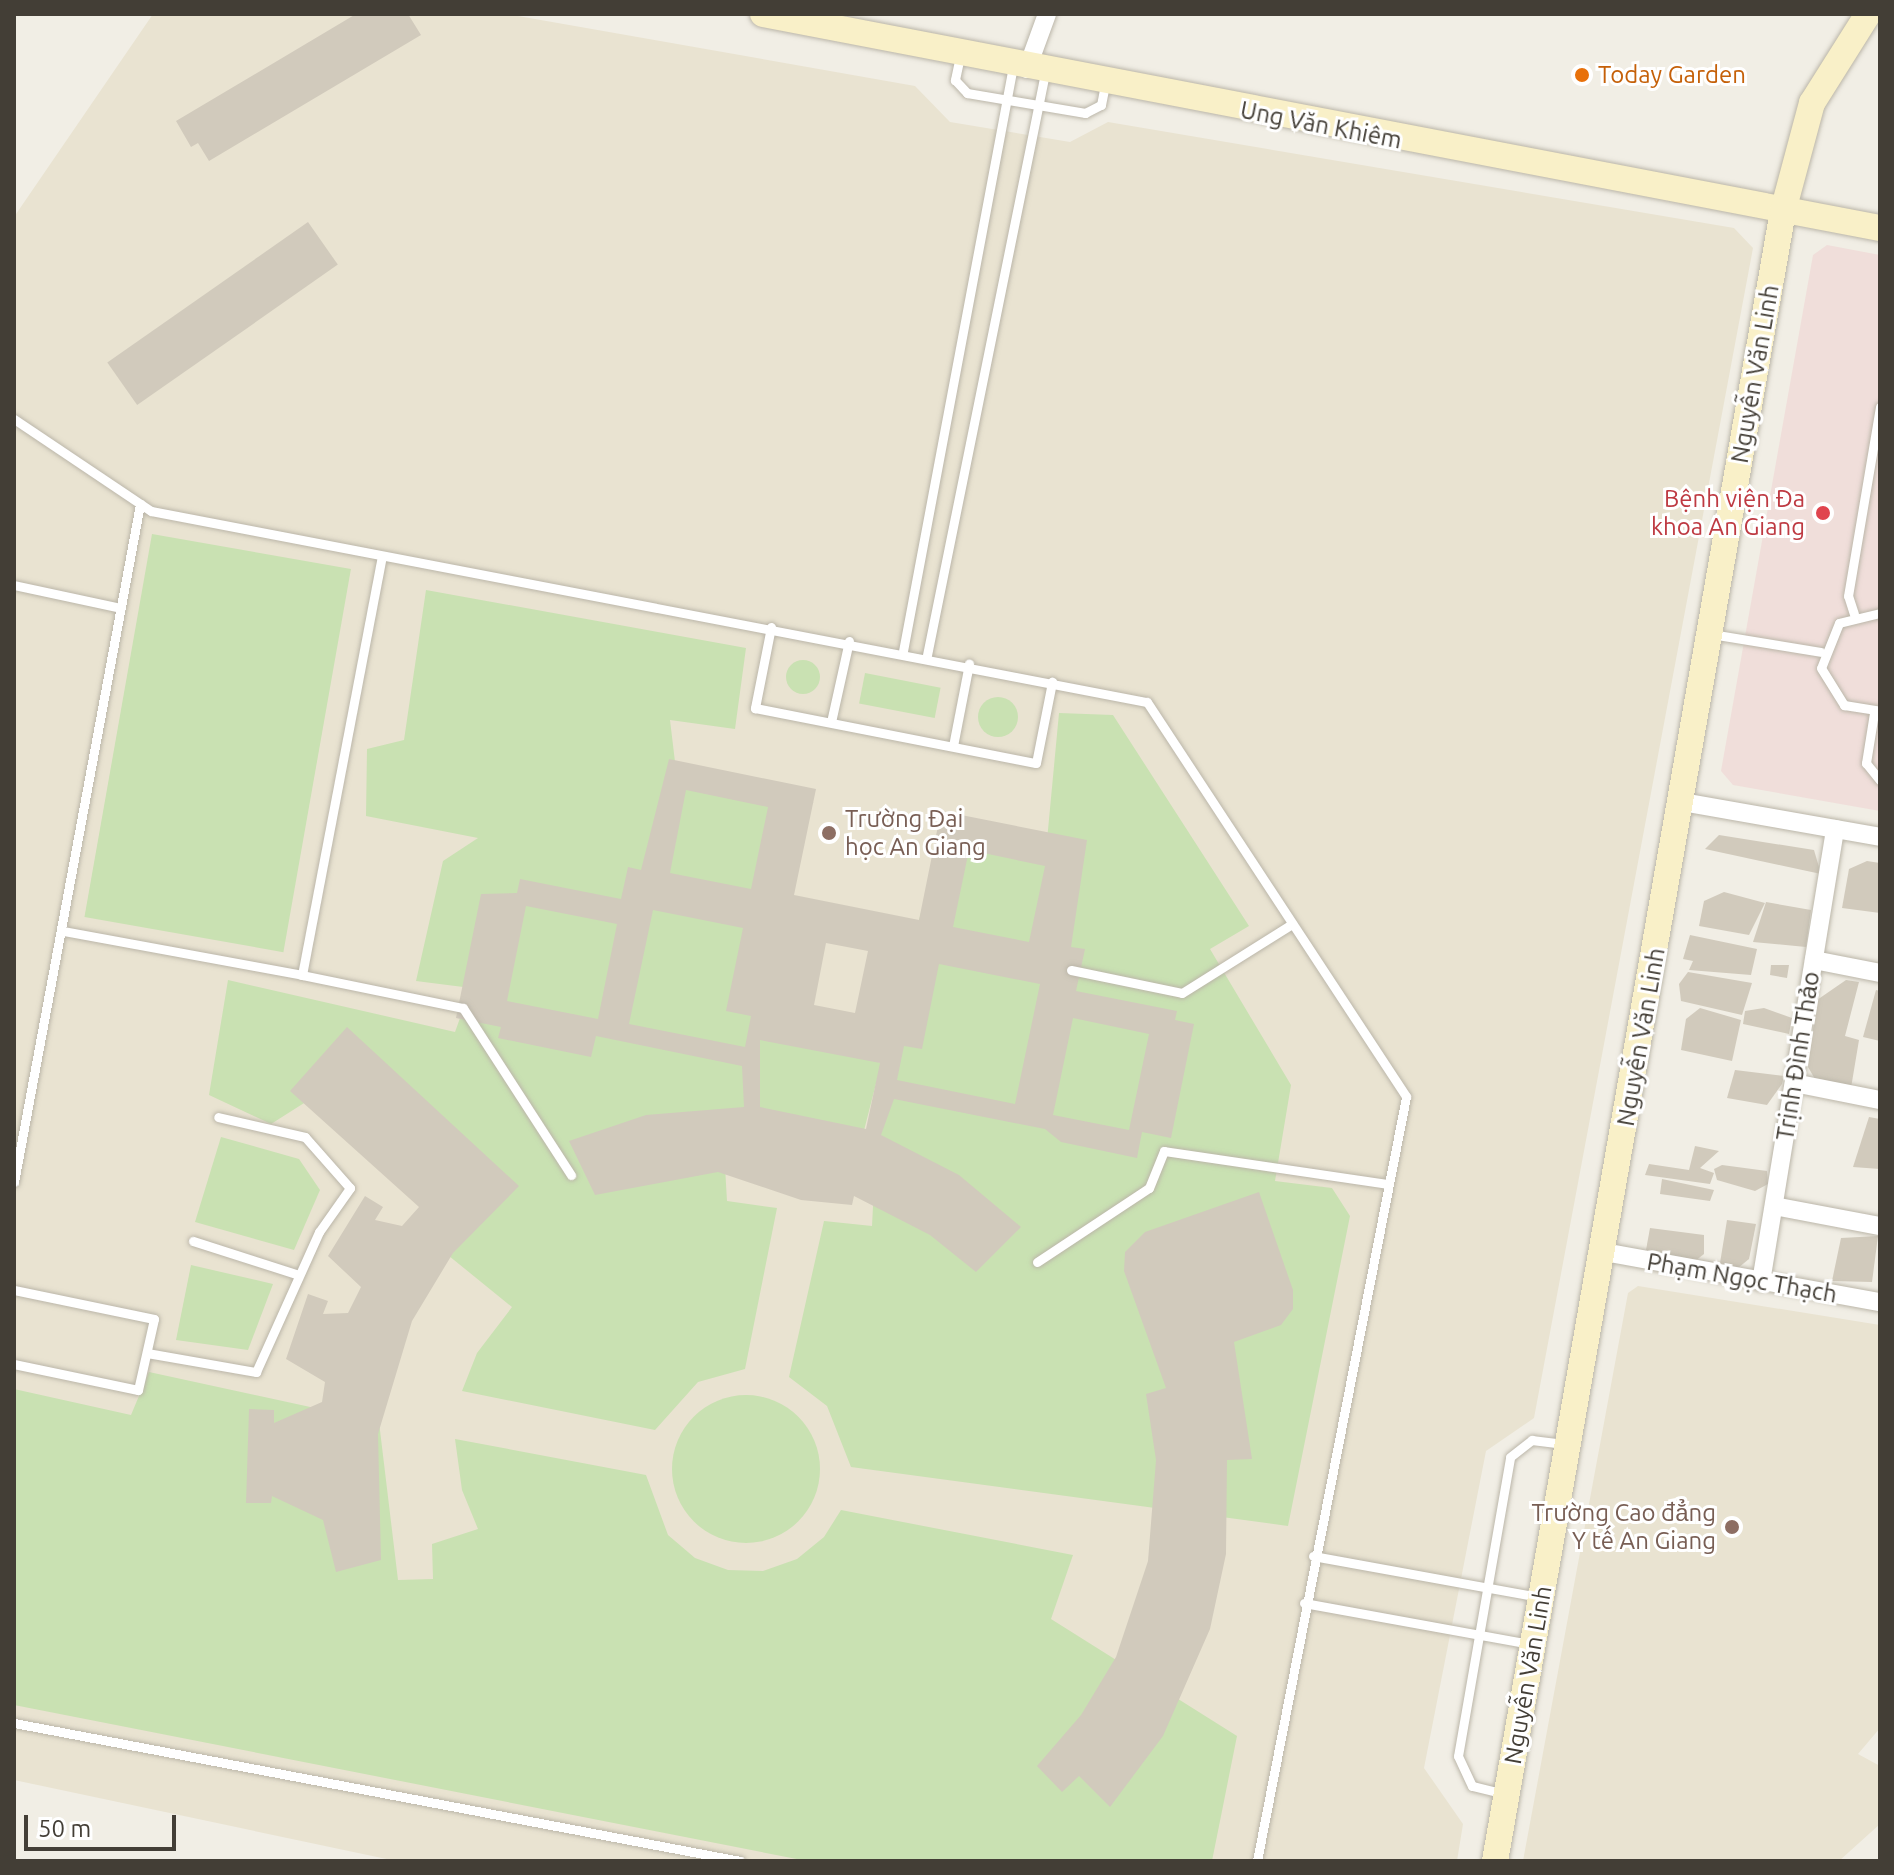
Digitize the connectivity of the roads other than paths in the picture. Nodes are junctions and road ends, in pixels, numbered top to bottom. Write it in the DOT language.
graph roads {
  1 [pos="763,14"];
  2 [pos="1047,14"];
  3 [pos="1868,14"];
  4 [pos="960,56"];
  5 [pos="1028,69"];
  6 [pos="1105,85"];
  7 [pos="1007,100"];
  8 [pos="1038,105"];
  9 [pos="1783,211"];
  10 [pos="1880,228"];
  11 [pos="1880,407"];
  12 [pos="14,419"];
  13 [pos="140,504"];
  14 [pos="382,557"];
  15 [pos="14,585"];
  16 [pos="121,608"];
  17 [pos="1880,613"];
  18 [pos="1854,614"];
  19 [pos="771,627"];
  20 [pos="1711,634"];
  21 [pos="849,641"];
  22 [pos="903,651"];
  23 [pos="1821,652"];
  24 [pos="927,655"];
  25 [pos="969,664"];
  26 [pos="1052,682"];
  27 [pos="1877,712"];
  28 [pos="831,722"];
  29 [pos="953,746"];
  30 [pos="1880,780"];
  31 [pos="1682,802"];
  32 [pos="1835,829"];
  33 [pos="1880,837"];
  34 [pos="1292,924"];
  35 [pos="63,931"];
  36 [pos="1814,960"];
  37 [pos="1071,970"];
  38 [pos="1880,973"];
  39 [pos="302,975"];
  40 [pos="1794,1083"];
  41 [pos="1880,1100"];
  42 [pos="218,1117"];
  43 [pos="571,1175"];
  44 [pos="14,1182"];
  45 [pos="1388,1184"];
  46 [pos="1774,1206"];
  47 [pos="1880,1226"];
  48 [pos="193,1241"];
  49 [pos="1604,1252"];
  50 [pos="1037,1262"];
  51 [pos="299,1275"];
  52 [pos="1761,1282"];
  53 [pos="14,1290"];
  54 [pos="1880,1302"];
  55 [pos="147,1353"];
  56 [pos="14,1364"];
  57 [pos="1570,1444"];
  58 [pos="1313,1556"];
  59 [pos="1487,1587"];
  60 [pos="1542,1597"];
  61 [pos="1304,1603"];
  62 [pos="1478,1635"];
  63 [pos="1534,1645"];
  64 [pos="14,1723"];
  65 [pos="1507,1795"];
  66 [pos="740,1861"];
  67 [pos="1257,1861"];
  68 [pos="1495,1861"];
  1 -- 4 [label="street, Ung Văn Khiêm"];
  2 -- 5 [label="street"];
  3 -- 9 [label="street, Nguyễn Văn Linh"];
  4 -- 5 [label="street, Ung Văn Khiêm"];
  4 -- 7 [label="lane"];
  5 -- 6 [label="street, Ung Văn Khiêm"];
  5 -- 7 [label="lane"];
  5 -- 8 [label="lane"];
  6 -- 8 [label="lane"];
  6 -- 9 [label="street, Ung Văn Khiêm"];
  7 -- 8 [label="lane"];
  7 -- 22 [label="lane"];
  8 -- 24 [label="lane"];
  9 -- 10 [label="street, Ung Văn Khiêm"];
  9 -- 20 [label="street, Nguyễn Văn Linh"];
  11 -- 18 [label="lane"];
  12 -- 13 [label="lane"];
  13 -- 14 [label="lane"];
  13 -- 16 [label="lane"];
  14 -- 19 [label="lane"];
  14 -- 39 [label="lane"];
  15 -- 16 [label="lane"];
  16 -- 35 [label="lane"];
  17 -- 18 [label="lane"];
  18 -- 23 [label="lane"];
  19 -- 21 [label="lane"];
  19 -- 28 [label="lane"];
  20 -- 23 [label="lane"];
  20 -- 31 [label="street, Nguyễn Văn Linh"];
  21 -- 22 [label="lane"];
  21 -- 28 [label="lane"];
  22 -- 24 [label="lane"];
  23 -- 27 [label="lane"];
  24 -- 25 [label="lane"];
  25 -- 26 [label="lane"];
  25 -- 29 [label="lane"];
  26 -- 29 [label="lane"];
  26 -- 34 [label="lane"];
  27 -- 30 [label="lane"];
  28 -- 29 [label="lane"];
  31 -- 32 [label="street"];
  31 -- 49 [label="street, Nguyễn Văn Linh"];
  32 -- 33 [label="street"];
  32 -- 36 [label="street, Trịnh Đình Thảo"];
  34 -- 37 [label="lane"];
  34 -- 45 [label="lane"];
  35 -- 39 [label="lane"];
  35 -- 44 [label="lane"];
  36 -- 38 [label="street"];
  36 -- 40 [label="street, Trịnh Đình Thảo"];
  39 -- 43 [label="lane"];
  40 -- 41 [label="street"];
  40 -- 46 [label="street, Trịnh Đình Thảo"];
  42 -- 51 [label="lane"];
  45 -- 50 [label="lane"];
  45 -- 58 [label="lane"];
  46 -- 47 [label="street"];
  46 -- 52 [label="street, Trịnh Đình Thảo"];
  48 -- 51 [label="lane"];
  49 -- 52 [label="street, Phạm Ngọc Thạch"];
  49 -- 57 [label="street, Nguyễn Văn Linh"];
  51 -- 55 [label="lane"];
  52 -- 54 [label="street, Phạm Ngọc Thạch"];
  53 -- 55 [label="lane"];
  55 -- 56 [label="lane"];
  57 -- 59 [label="lane"];
  57 -- 60 [label="street, Nguyễn Văn Linh"];
  58 -- 59 [label="lane"];
  58 -- 61 [label="lane"];
  59 -- 60 [label="lane"];
  59 -- 62 [label="lane"];
  60 -- 63 [label="street, Nguyễn Văn Linh"];
  61 -- 62 [label="lane"];
  61 -- 67 [label="lane"];
  62 -- 63 [label="lane"];
  62 -- 65 [label="lane"];
  63 -- 65 [label="street, Nguyễn Văn Linh"];
  64 -- 66 [label="lane"];
  65 -- 68 [label="street, Nguyễn Văn Linh"];
}
